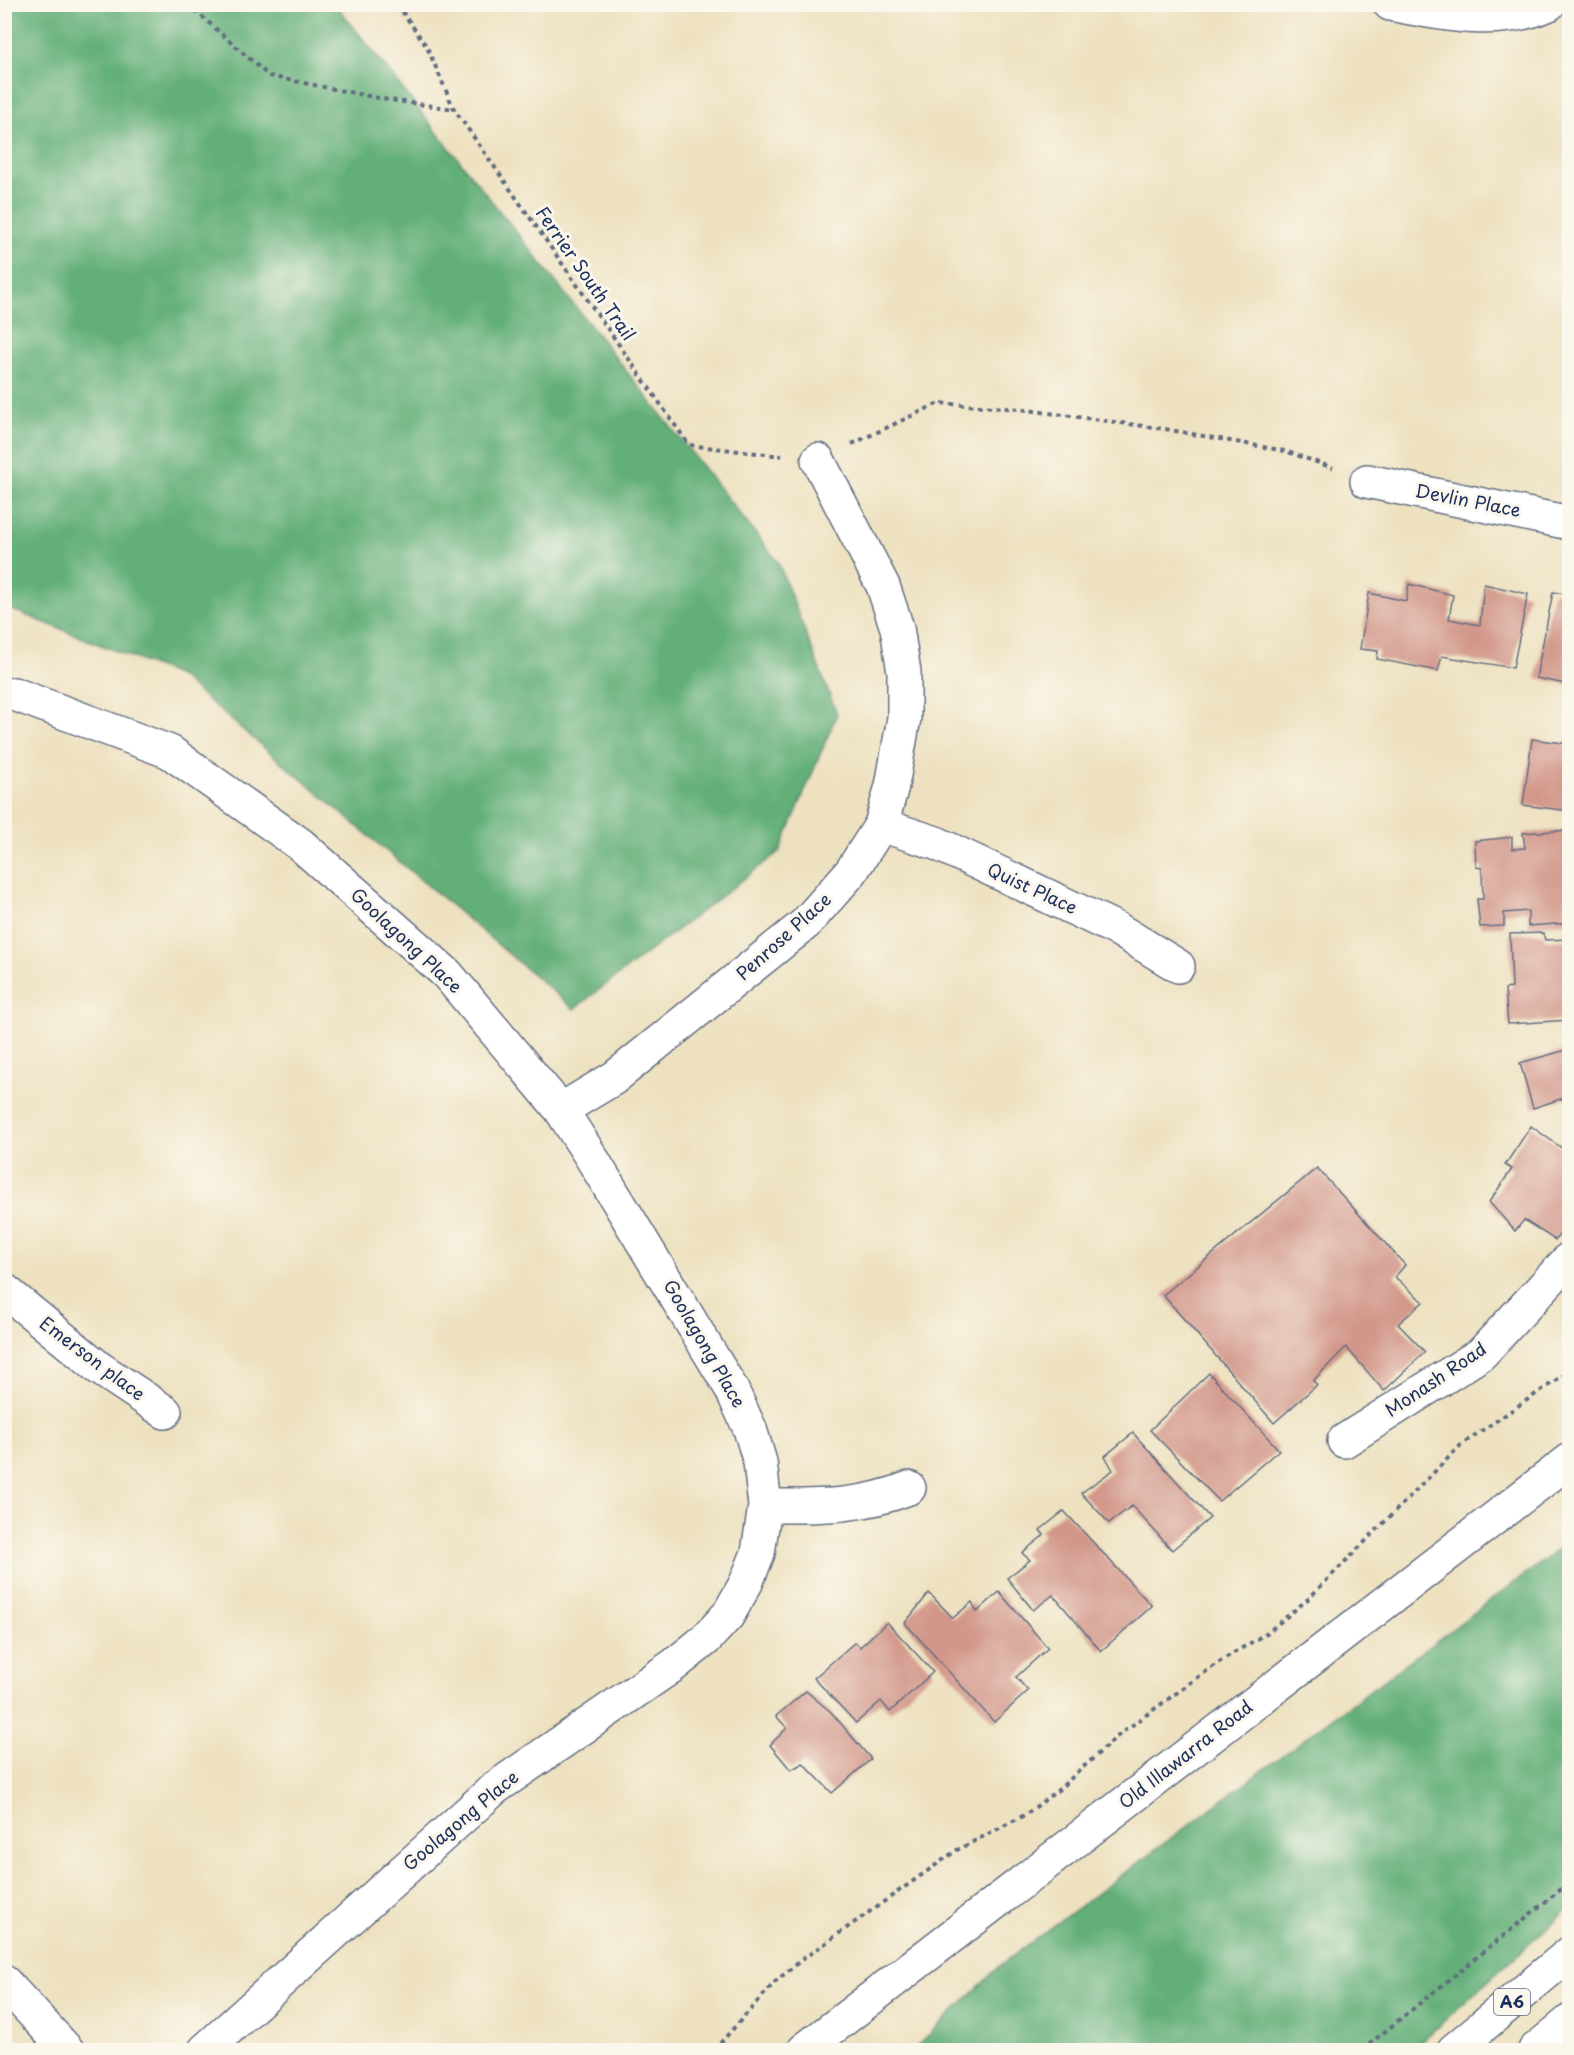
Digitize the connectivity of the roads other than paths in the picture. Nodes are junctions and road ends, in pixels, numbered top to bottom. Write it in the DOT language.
graph roads {
  1 [pos="1390,4"];
  2 [pos="1548,4"];
  3 [pos="819,460"];
  4 [pos="1366,481"];
  5 [pos="1569,523"];
  6 [pos="14,694"];
  7 [pos="881,825"];
  8 [pos="1178,966"];
  9 [pos="561,1110"];
  10 [pos="1569,1258"];
  11 [pos="10,1306"];
  12 [pos="165,1412"];
  13 [pos="1344,1441"];
  14 [pos="1569,1460"];
  15 [pos="909,1488"];
  16 [pos="765,1506"];
  17 [pos="1569,1953"];
  18 [pos="4,1982"];
  19 [pos="1569,2021"];
  20 [pos="67,2050"];
  21 [pos="205,2050"];
  22 [pos="804,2050"];
  23 [pos="1454,2050"];
  24 [pos="1536,2050"];
  1 -- 2 [label="main road"];
  3 -- 7 [label="main road, Penrose Place"];
  4 -- 5 [label="main road, Devlin Place"];
  6 -- 9 [label="main road, Goolagong Place"];
  7 -- 8 [label="main road, Quist Place"];
  7 -- 9 [label="main road, Penrose Place"];
  9 -- 16 [label="main road, Goolagong Place"];
  10 -- 13 [label="main road, Monash Road"];
  11 -- 12 [label="main road, Emerson place"];
  14 -- 22 [label="main road, Old Illawarra Road"];
  15 -- 16 [label="main road"];
  16 -- 21 [label="main road, Goolagong Place"];
  17 -- 23 [label="main road, A6"];
  18 -- 20 [label="main road"];
  19 -- 24 [label="main road"];
}
